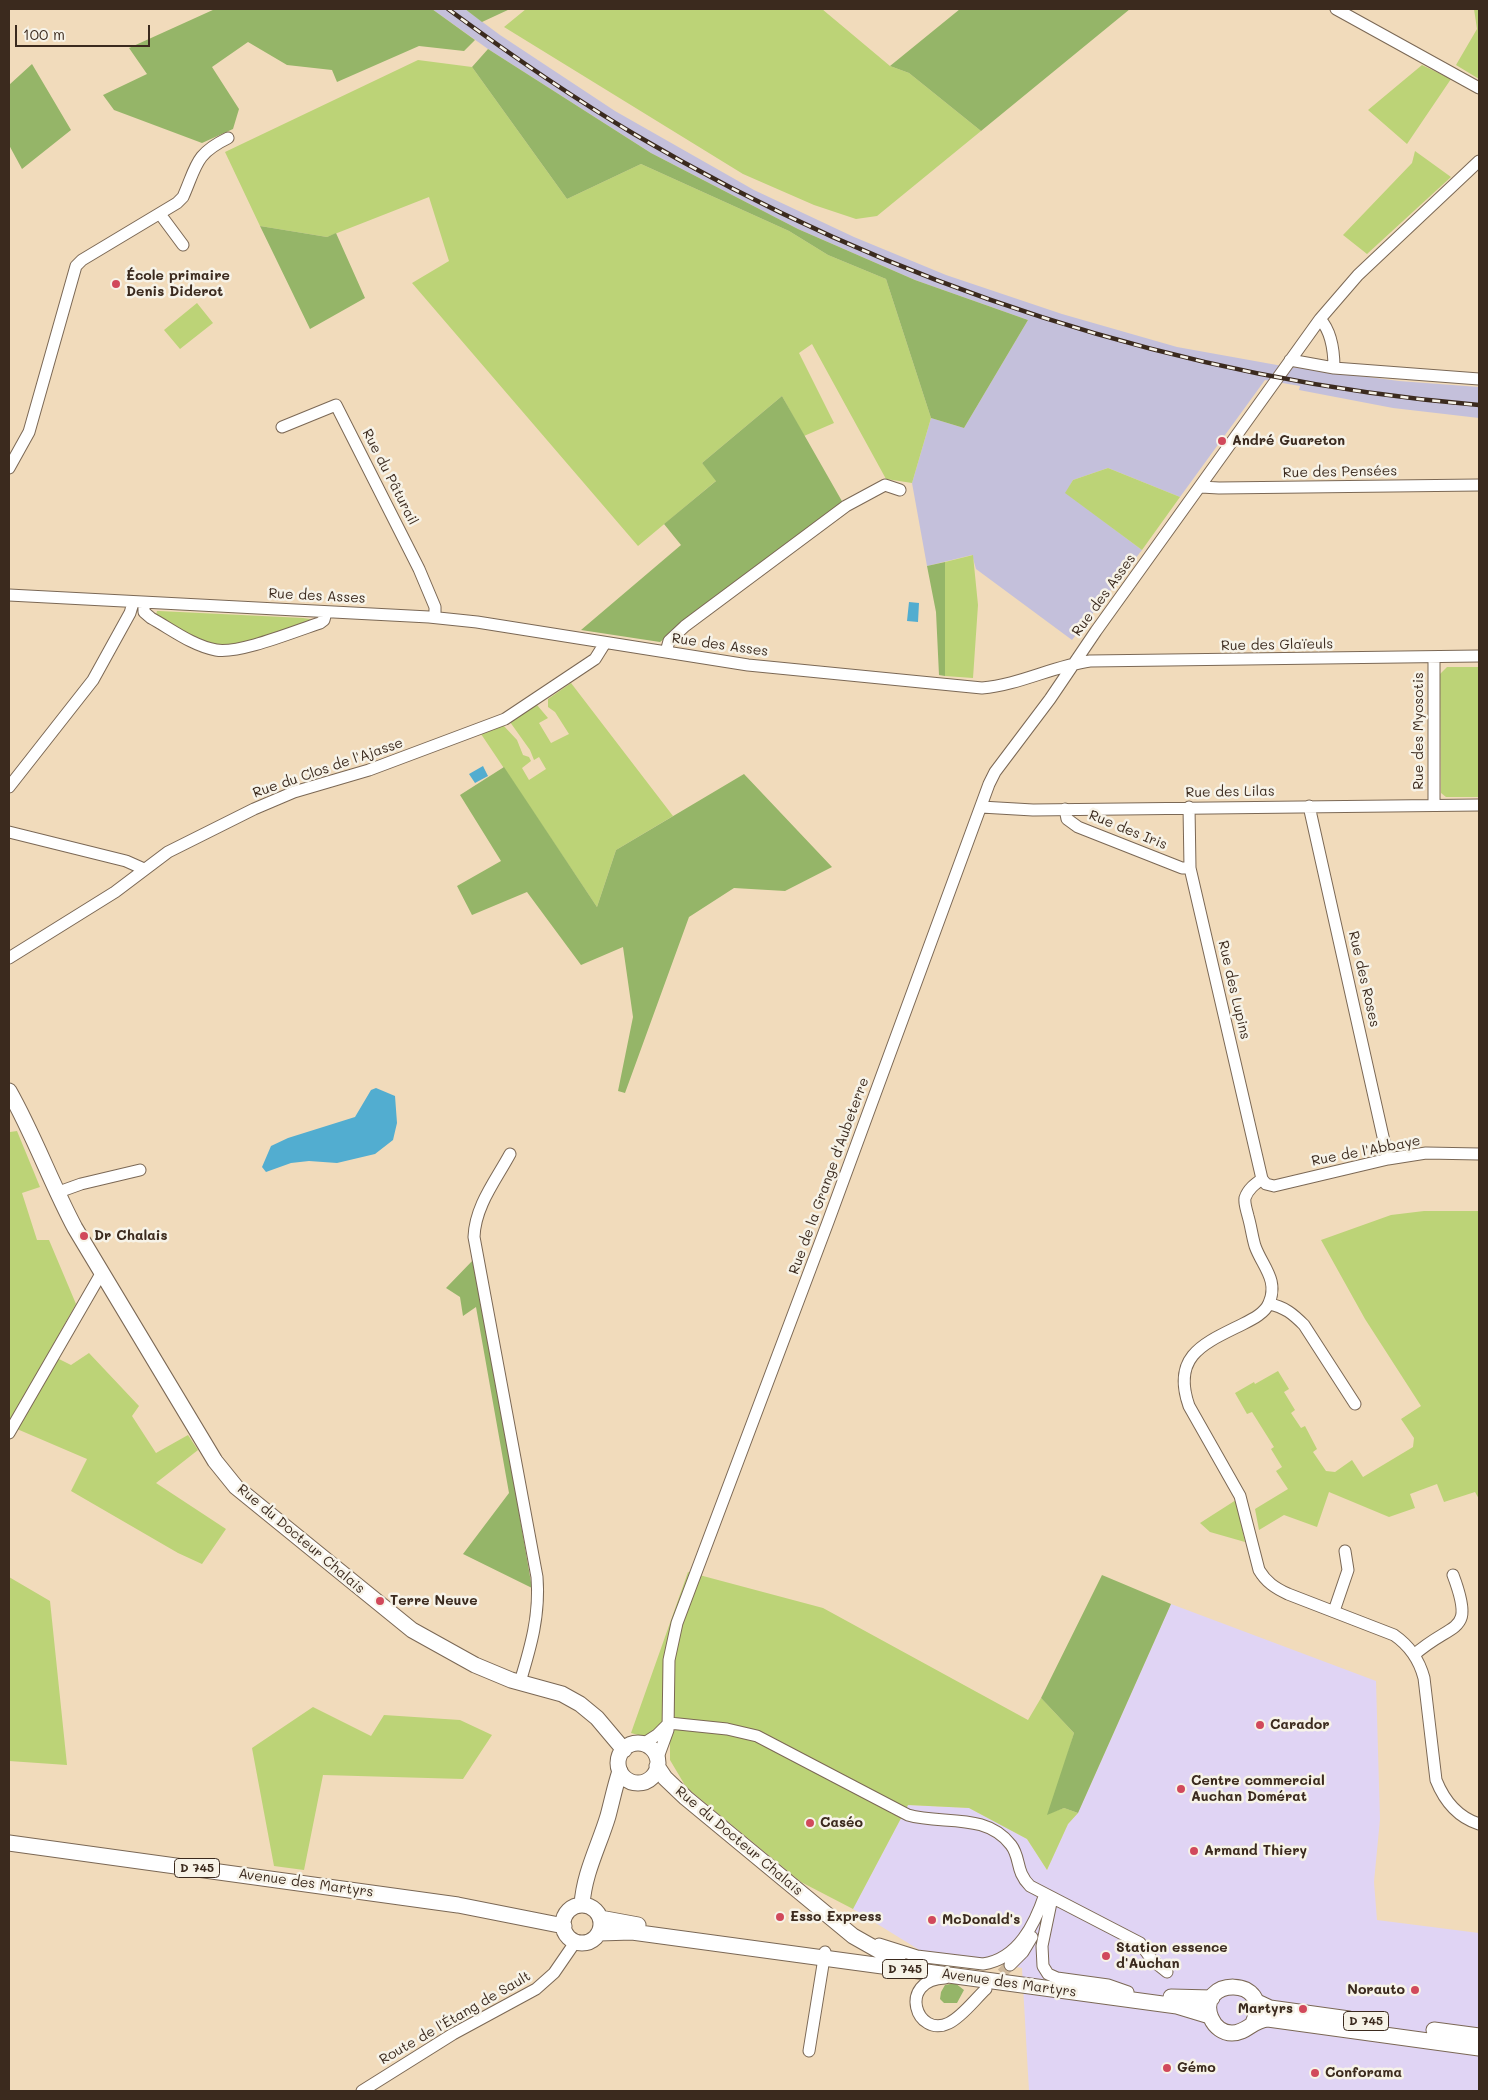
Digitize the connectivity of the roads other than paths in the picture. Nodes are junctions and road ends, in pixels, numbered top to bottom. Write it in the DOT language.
graph roads {
  1 [pos="1336,9"];
  2 [pos="1479,88"];
  3 [pos="228,138"];
  4 [pos="1479,161"];
  5 [pos="160,214"];
  6 [pos="183,245"];
  7 [pos="1320,319"];
  8 [pos="1290,360"];
  9 [pos="1334,368"];
  10 [pos="1479,379"];
  11 [pos="282,427"];
  12 [pos="9,468"];
  13 [pos="1479,485"];
  14 [pos="1201,487"];
  15 [pos="900,490"];
  16 [pos="9,596"];
  17 [pos="138,603"];
  18 [pos="326,612"];
  19 [pos="435,618"];
  20 [pos="605,643"];
  21 [pos="666,652"];
  22 [pos="1479,656"];
  23 [pos="1434,657"];
  24 [pos="1074,663"];
  25 [pos="9,787"];
  26 [pos="1434,805"];
  27 [pos="1479,805"];
  28 [pos="1310,806"];
  29 [pos="981,807"];
  30 [pos="1189,807"];
  31 [pos="1065,809"];
  32 [pos="9,832"];
  33 [pos="1190,868"];
  34 [pos="144,869"];
  35 [pos="9,958"];
  36 [pos="9,1091"];
  37 [pos="510,1154"];
  38 [pos="1479,1154"];
  39 [pos="1388,1159"];
  40 [pos="140,1170"];
  41 [pos="1262,1178"];
  42 [pos="56,1193"];
  43 [pos="102,1272"];
  44 [pos="1269,1304"];
  45 [pos="1355,1404"];
  46 [pos="9,1433"];
  47 [pos="1345,1551"];
  48 [pos="1453,1575"];
  49 [pos="1334,1611"];
  50 [pos="1414,1654"];
  51 [pos="520,1682"];
  52 [pos="669,1723"];
  53 [pos="697,1728"];
  54 [pos="666,1737"];
  55 [pos="643,1744"];
  56 [pos="624,1750"];
  57 [pos="657,1763"];
  58 [pos="620,1771"];
  59 [pos="635,1783"];
  60 [pos="608,1816"];
  61 [pos="1479,1824"];
  62 [pos="9,1843"];
  63 [pos="788,1882"];
  64 [pos="1048,1896"];
  65 [pos="582,1905"];
  66 [pos="565,1920"];
  67 [pos="1035,1923"];
  68 [pos="599,1925"];
  69 [pos="576,1941"];
  70 [pos="824,1955"];
  71 [pos="899,1962"];
  72 [pos="1010,1965"];
  73 [pos="1167,1972"];
  74 [pos="971,1978"];
  75 [pos="986,1989"];
  76 [pos="1128,1992"];
  77 [pos="1212,1998"];
  78 [pos="1255,2001"];
  79 [pos="1210,2016"];
  80 [pos="1253,2022"];
  81 [pos="1479,2036"];
  82 [pos="1479,2048"];
  83 [pos="809,2051"];
  84 [pos="362,2091"];
  1 -- 2 [label="street"];
  3 -- 5 [label="street"];
  4 -- 7 [label="street, Rue des Asses"];
  5 -- 6 [label="street"];
  5 -- 12 [label="street"];
  7 -- 8 [label="street, Rue des Asses"];
  7 -- 9 [label="street"];
  8 -- 9 [label="street"];
  8 -- 14 [label="street, Rue des Asses"];
  9 -- 10 [label="street"];
  11 -- 19 [label="street, Rue du Pâturail"];
  13 -- 14 [label="street, Rue des Pensées"];
  14 -- 24 [label="street, Rue des Asses"];
  15 -- 21 [label="street"];
  16 -- 17 [label="street, Rue des Asses"];
  17 -- 18 [label="street, Rue des Asses"];
  17 -- 18 [label="street"];
  17 -- 25 [label="street"];
  18 -- 19 [label="street, Rue des Asses"];
  19 -- 20 [label="street, Rue des Asses"];
  20 -- 21 [label="street, Rue des Asses"];
  20 -- 34 [label="street, Rue du Clos de l'Ajasse"];
  21 -- 24 [label="street, Rue des Asses"];
  22 -- 23 [label="street, Rue des Glaïeuls"];
  23 -- 24 [label="street, Rue des Glaïeuls"];
  23 -- 26 [label="street, Rue des Myosotis"];
  24 -- 29 [label="street, Rue de la Grange d'Aubeterre"];
  26 -- 27 [label="street, Rue des Lilas"];
  26 -- 28 [label="street, Rue des Lilas"];
  28 -- 30 [label="street, Rue des Lilas"];
  28 -- 39 [label="street, Rue des Roses"];
  29 -- 31 [label="street, Rue des Lilas"];
  29 -- 52 [label="street, Rue de la Grange d'Aubeterre"];
  30 -- 31 [label="street, Rue des Lilas"];
  30 -- 33 [label="street, Rue des Lupins"];
  31 -- 33 [label="street, Rue des Iris"];
  32 -- 34 [label="street"];
  33 -- 41 [label="street, Rue des Lupins"];
  34 -- 35 [label="street, Rue du Clos de l'Ajasse"];
  36 -- 42 [label="main road, Rue du Docteur Chalais"];
  37 -- 51 [label="street"];
  38 -- 39 [label="street, Rue de l'Abbaye"];
  39 -- 41 [label="street, Rue de l'Abbaye"];
  40 -- 42 [label="street"];
  41 -- 44 [label="street"];
  42 -- 43 [label="main road, Rue du Docteur Chalais"];
  43 -- 46 [label="street"];
  43 -- 51 [label="main road, Rue du Docteur Chalais"];
  44 -- 45 [label="street"];
  44 -- 49 [label="street"];
  47 -- 49 [label="street"];
  48 -- 50 [label="street"];
  49 -- 50 [label="street"];
  50 -- 61 [label="street"];
  51 -- 56 [label="main road, Rue du Docteur Chalais"];
  52 -- 53 [label="street"];
  52 -- 54 [label="street, Rue de la Grange d'Aubeterre"];
  52 -- 55 [label="street"];
  53 -- 54 [label="street"];
  53 -- 64 [label="street"];
  54 -- 57 [label="street, Rue de la Grange d'Aubeterre"];
  55 -- 56 [label="main road"];
  55 -- 57 [label="main road"];
  56 -- 58 [label="main road"];
  57 -- 59 [label="main road"];
  57 -- 63 [label="main road, Rue du Docteur Chalais"];
  58 -- 59 [label="main road"];
  58 -- 60 [label="main road"];
  59 -- 60 [label="main road"];
  60 -- 65 [label="main road"];
  62 -- 66 [label="main road, Avenue des Martyrs / D 745"];
  63 -- 67 [label="street"];
  63 -- 71 [label="main road, Rue du Docteur Chalais"];
  64 -- 67 [label="street"];
  64 -- 73 [label="street"];
  64 -- 76 [label="street"];
  65 -- 66 [label="main road"];
  65 -- 68 [label="main road"];
  66 -- 69 [label="main road"];
  67 -- 72 [label="street"];
  68 -- 69 [label="main road"];
  68 -- 70 [label="main road, Avenue des Martyrs / D 745"];
  69 -- 84 [label="street, Route de l'Étang de Sault"];
  70 -- 71 [label="main road, Avenue des Martyrs / D 745"];
  70 -- 74 [label="main road, Avenue des Martyrs / D 745"];
  70 -- 83 [label="street"];
  71 -- 76 [label="main road, Avenue des Martyrs / D 745"];
  74 -- 75 [label="street"];
  74 -- 79 [label="main road, Avenue des Martyrs / D 745"];
  76 -- 77 [label="main road, Avenue des Martyrs / D 745"];
  77 -- 78 [label="main road"];
  77 -- 79 [label="main road"];
  78 -- 80 [label="main road"];
  78 -- 81 [label="main road, D 745"];
  79 -- 80 [label="main road"];
  80 -- 82 [label="main road, D 745"];
}
